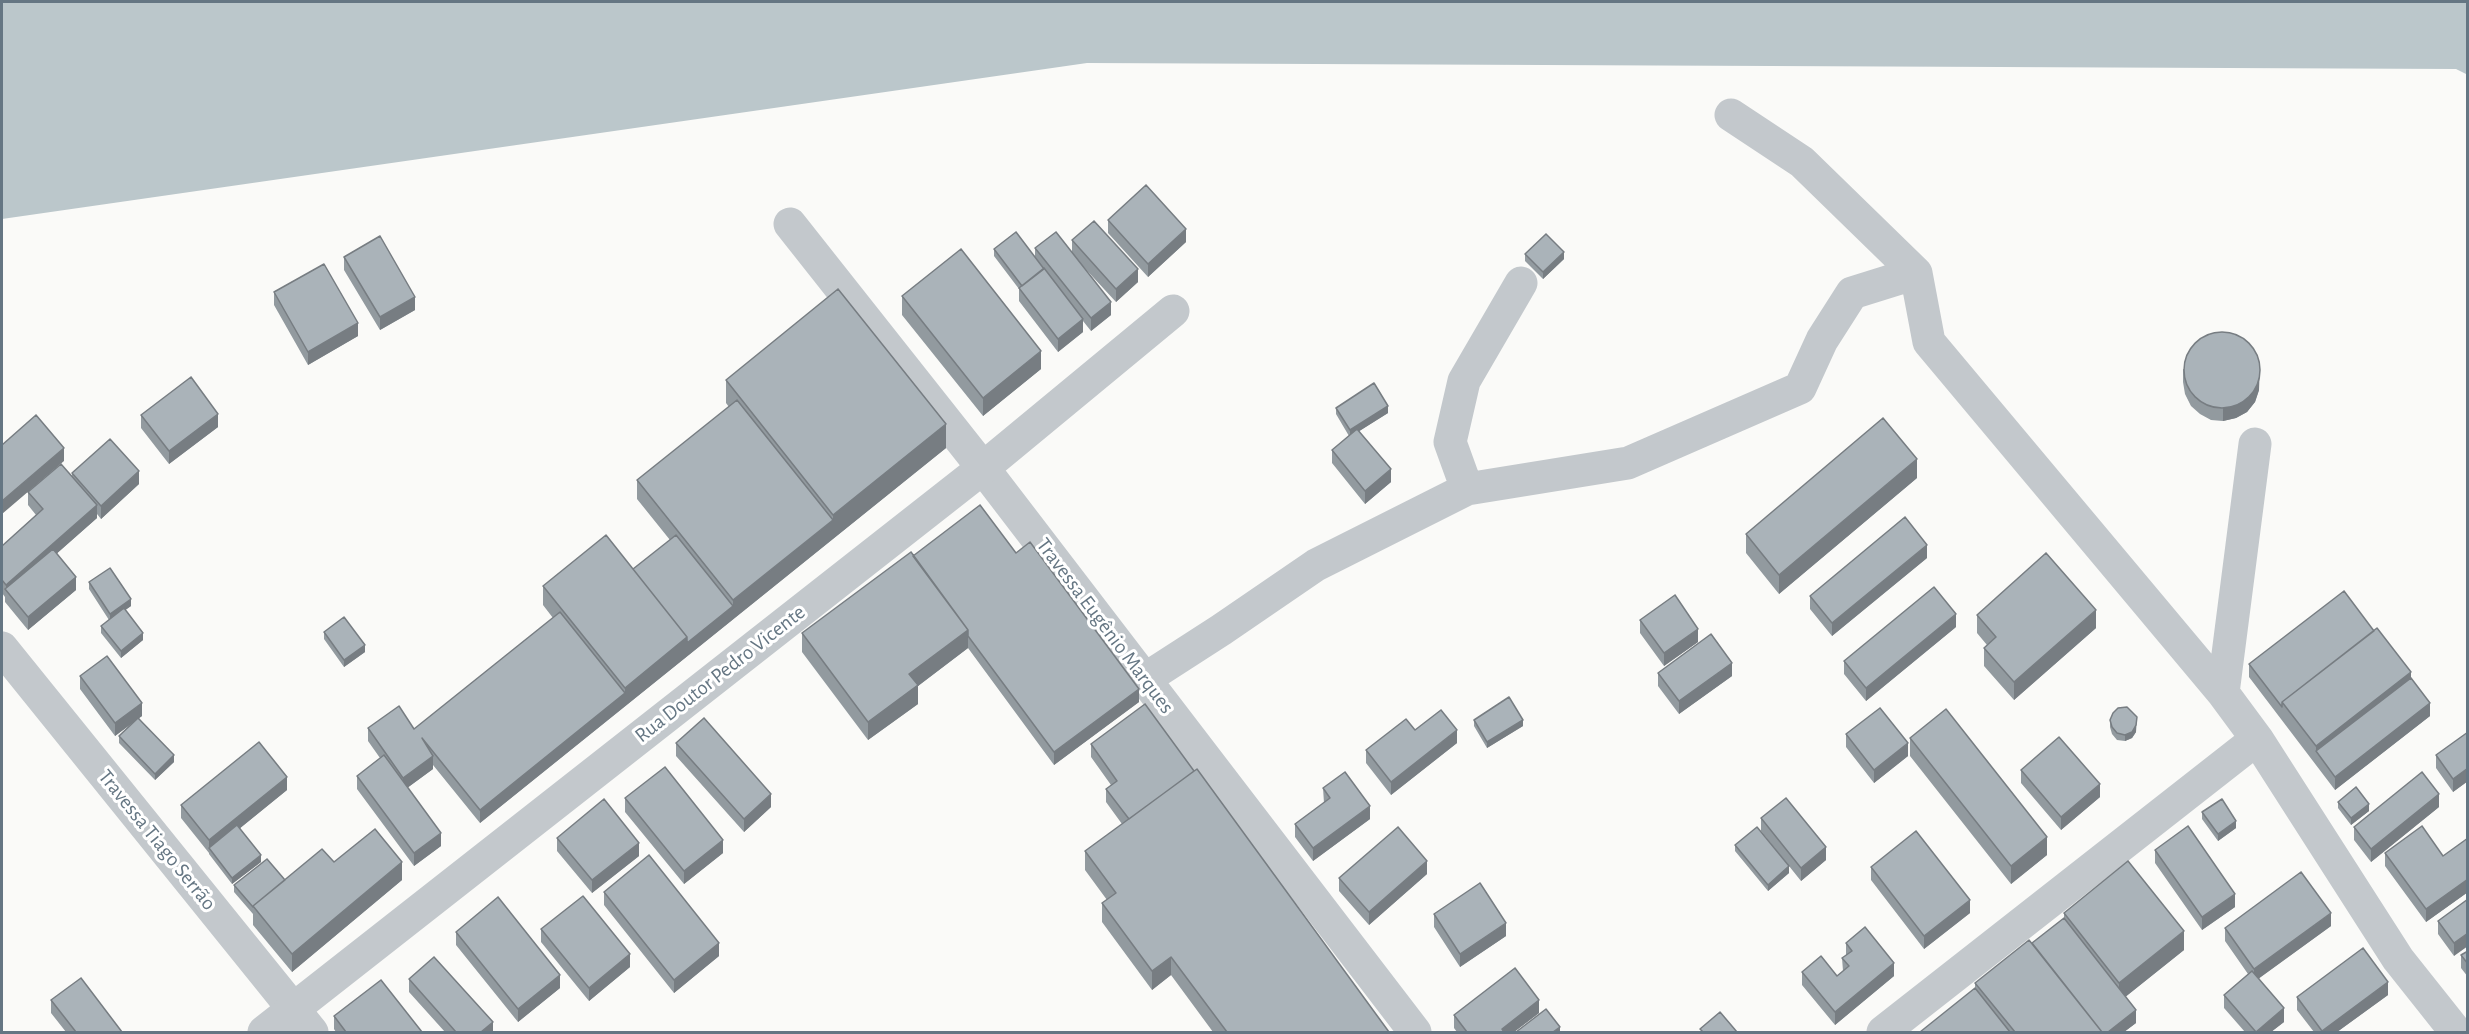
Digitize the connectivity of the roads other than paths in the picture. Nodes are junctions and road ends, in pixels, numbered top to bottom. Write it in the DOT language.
graph roads {
  1 [pos="1731,115"];
  2 [pos="790,224"];
  3 [pos="1916,273"];
  4 [pos="1521,283"];
  5 [pos="1173,311"];
  6 [pos="2254,444"];
  7 [pos="983,468"];
  8 [pos="1467,489"];
  9 [pos="2,648"];
  10 [pos="1145,679"];
  11 [pos="2223,693"];
  12 [pos="2257,739"];
  13 [pos="303,1021"];
  14 [pos="264,1032"];
  15 [pos="1415,1032"];
  16 [pos="1883,1032"];
  17 [pos="2456,1032"];
  1 -- 3 [label="street"];
  2 -- 7 [label="street, Travessa Eugênio Marques"];
  3 -- 8 [label="street"];
  3 -- 11 [label="street"];
  4 -- 8 [label="street"];
  5 -- 7 [label="street, Rua Doutor Pedro Vicente"];
  6 -- 11 [label="street"];
  7 -- 10 [label="street, Travessa Eugênio Marques"];
  7 -- 13 [label="street, Rua Doutor Pedro Vicente"];
  8 -- 10 [label="street"];
  9 -- 13 [label="street, Travessa Tiago Serrão"];
  10 -- 15 [label="street, Travessa Eugênio Marques"];
  11 -- 12 [label="street"];
  12 -- 16 [label="street"];
  12 -- 17 [label="street"];
  13 -- 14 [label="street, Rua Doutor Pedro Vicente"];
}
